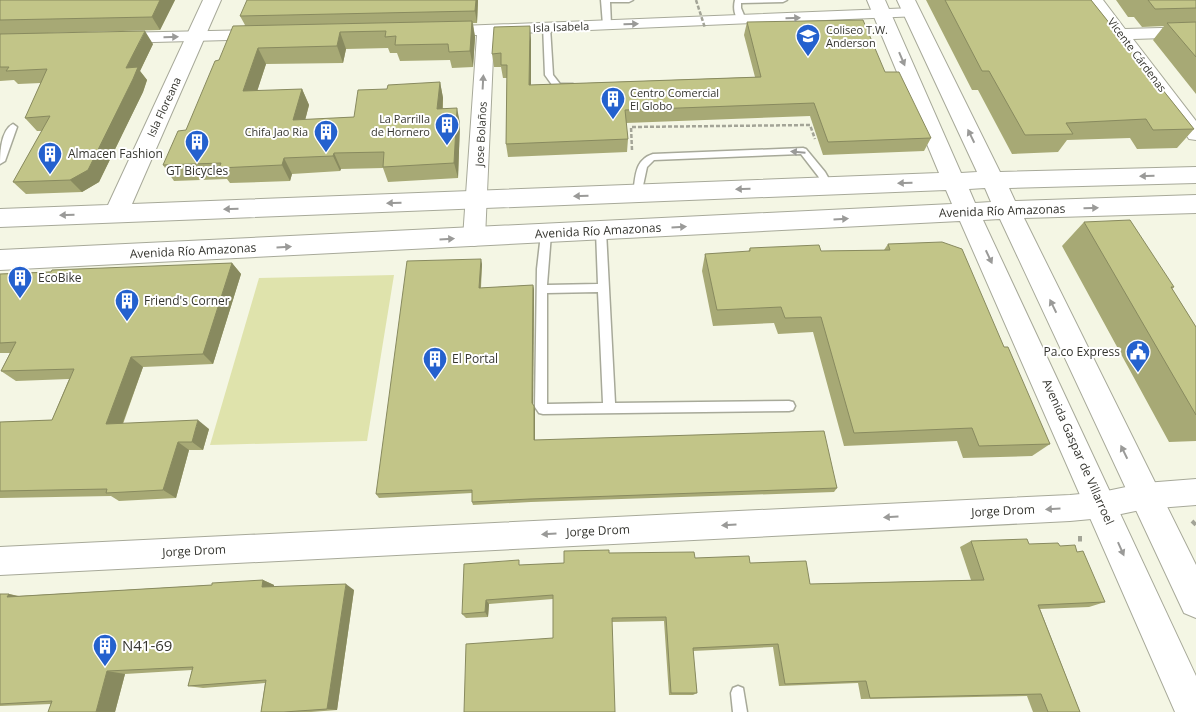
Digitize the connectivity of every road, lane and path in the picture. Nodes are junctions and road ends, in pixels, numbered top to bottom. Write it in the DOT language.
graph roads {
  1 [pos="212,0"];
  2 [pos="606,0"];
  3 [pos="630,0"];
  4 [pos="696,0"];
  5 [pos="782,0"];
  6 [pos="1095,0"];
  7 [pos="879,7"];
  8 [pos="909,7"];
  9 [pos="742,20"];
  10 [pos="607,25"];
  11 [pos="546,27"];
  12 [pos="705,28"];
  13 [pos="486,30"];
  14 [pos="427,31"];
  15 [pos="1196,32"];
  16 [pos="279,34"];
  17 [pos="1120,34"];
  18 [pos="196,36"];
  19 [pos="97,38"];
  20 [pos="577,86"];
  21 [pos="13,127"];
  22 [pos="1196,134"];
  23 [pos="0,161"];
  24 [pos="1196,175"];
  25 [pos="993,180"];
  26 [pos="954,181"];
  27 [pos="828,186"];
  28 [pos="638,193"];
  29 [pos="478,200"];
  30 [pos="1196,204"];
  31 [pos="1008,210"];
  32 [pos="968,212"];
  33 [pos="116,213"];
  34 [pos="0,218"];
  35 [pos="601,231"];
  36 [pos="546,234"];
  37 [pos="474,238"];
  38 [pos="0,260"];
  39 [pos="603,288"];
  40 [pos="542,289"];
  41 [pos="789,406"];
  42 [pos="609,408"];
  43 [pos="1196,492"];
  44 [pos="1145,496"];
  45 [pos="1102,504"];
  46 [pos="1192,521"];
  47 [pos="1196,524"];
  48 [pos="1080,536"];
  49 [pos="1080,544"];
  50 [pos="0,561"];
  51 [pos="1196,602"];
  52 [pos="738,693"];
  53 [pos="740,712"];
  54 [pos="1194,712"];
  1 -- 18 [label="main road, Isla Floreana"];
  2 -- 3 [label="lane"];
  2 -- 10 [label="lane"];
  4 -- 12 [label="path, bridge"];
  5 -- 9 [label="lane"];
  6 -- 17 [label="street, Vicente Cárdenas"];
  7 -- 8 [label="street, Isla Isabela"];
  9 -- 7 [label="street, Isla Isabela, one-way"];
  7 -- 26 [label="main road, Avenida Gaspar de Villarroel, one-way"];
  25 -- 8 [label="main road, one-way"];
  10 -- 9 [label="street, Isla Isabela, one-way"];
  10 -- 11 [label="street, Isla Isabela"];
  11 -- 13 [label="street, Isla Isabela"];
  11 -- 20 [label="lane"];
  13 -- 14 [label="street, Isla Isabela"];
  29 -- 13 [label="street, Jose Bolaños, one-way"];
  15 -- 17 [label="street"];
  16 -- 18 [label="street"];
  17 -- 22 [label="street, Vicente Cárdenas"];
  19 -- 18 [label="street, one-way"];
  18 -- 33 [label="main road, Isla Floreana"];
  21 -- 23 [label="lane"];
  24 -- 25 [label="main road, one-way"];
  25 -- 26 [label="main road"];
  25 -- 31 [label="main road"];
  26 -- 27 [label="main road, one-way"];
  26 -- 32 [label="main road, Avenida Gaspar de Villarroel"];
  27 -- 28 [label="main road, one-way"];
  27 -- 28 [label="lane, one-way"];
  28 -- 29 [label="main road, one-way"];
  29 -- 33 [label="main road, one-way"];
  29 -- 37 [label="street, Jose Bolaños"];
  31 -- 30 [label="main road, Avenida Río Amazonas, one-way"];
  31 -- 32 [label="main road, Avenida Río Amazonas"];
  44 -- 31 [label="main road, one-way"];
  35 -- 32 [label="main road, Avenida Río Amazonas, one-way"];
  32 -- 45 [label="main road, Avenida Gaspar de Villarroel, one-way"];
  33 -- 34 [label="main road, one-way"];
  35 -- 36 [label="main road, Avenida Río Amazonas"];
  35 -- 39 [label="lane"];
  36 -- 37 [label="main road, Avenida Río Amazonas"];
  36 -- 40 [label="lane"];
  38 -- 37 [label="main road, Avenida Río Amazonas, one-way"];
  39 -- 40 [label="lane"];
  39 -- 42 [label="lane"];
  40 -- 42 [label="lane"];
  41 -- 42 [label="lane"];
  43 -- 44 [label="street, Jorge Drom"];
  44 -- 45 [label="street, Jorge Drom"];
  44 -- 51 [label="main road"];
  45 -- 50 [label="street, Jorge Drom, one-way"];
  45 -- 54 [label="main road, Avenida Gaspar de Villarroel, one-way"];
  46 -- 47 [label="path"];
  48 -- 49 [label="path"];
  52 -- 53 [label="lane"];
}
